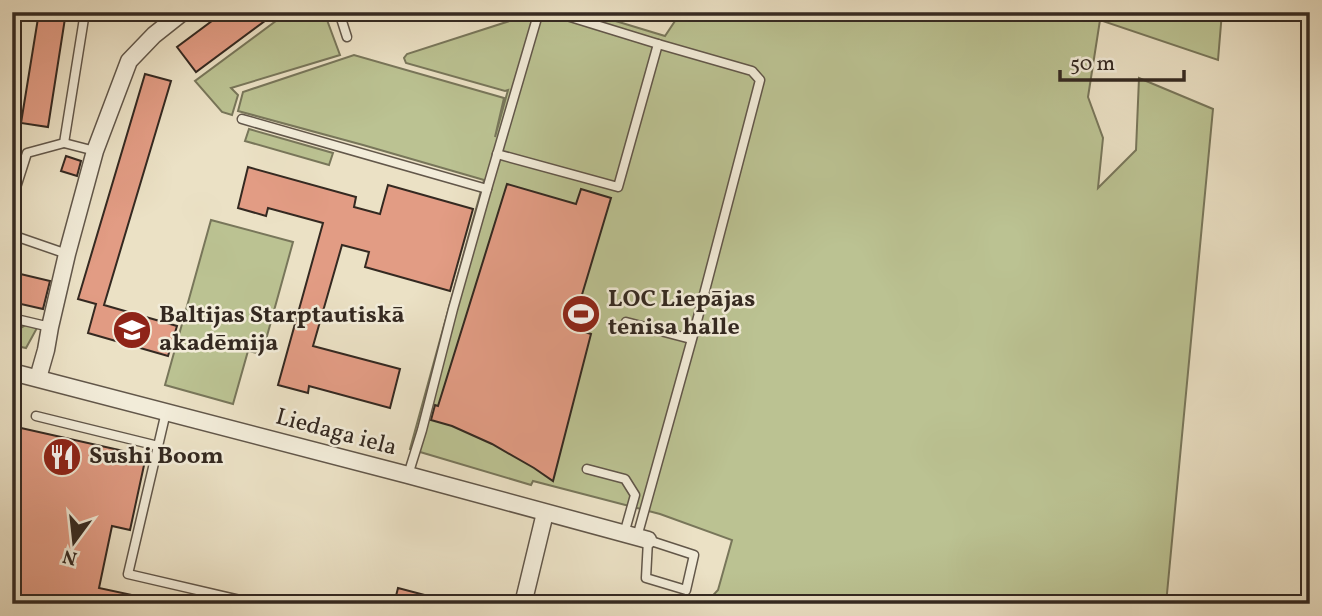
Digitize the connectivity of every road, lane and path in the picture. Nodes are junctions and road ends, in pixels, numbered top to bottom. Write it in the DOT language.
graph roads {
  1 [pos="85,12"];
  2 [pos="183,12"];
  3 [pos="339,12"];
  4 [pos="551,12"];
  5 [pos="347,37"];
  6 [pos="658,44"];
  7 [pos="242,119"];
  8 [pos="64,143"];
  9 [pos="95,151"];
  10 [pos="497,154"];
  11 [pos="487,188"];
  12 [pos="12,200"];
  13 [pos="12,235"];
  14 [pos="67,254"];
  15 [pos="12,318"];
  16 [pos="626,322"];
  17 [pos="50,327"];
  18 [pos="691,340"];
  19 [pos="12,372"];
  20 [pos="38,378"];
  21 [pos="166,412"];
  22 [pos="36,416"];
  23 [pos="158,446"];
  24 [pos="587,469"];
  25 [pos="408,475"];
  26 [pos="545,513"];
  27 [pos="636,537"];
  28 [pos="257,604"];
  29 [pos="523,604"];
  1 -- 8 [label="lane"];
  2 -- 9 [label="street"];
  3 -- 5 [label="lane"];
  4 -- 6 [label="lane"];
  4 -- 10 [label="lane"];
  6 -- 10 [label="lane"];
  6 -- 18 [label="lane"];
  7 -- 11 [label="lane"];
  8 -- 9 [label="lane"];
  8 -- 12 [label="lane"];
  9 -- 14 [label="street"];
  10 -- 11 [label="lane"];
  11 -- 25 [label="lane"];
  13 -- 14 [label="lane"];
  14 -- 17 [label="street"];
  15 -- 17 [label="lane"];
  16 -- 18 [label="lane"];
  17 -- 20 [label="street"];
  18 -- 27 [label="lane"];
  19 -- 20 [label="street, Liedaga iela"];
  20 -- 21 [label="street, Liedaga iela"];
  21 -- 23 [label="lane"];
  21 -- 25 [label="street, Liedaga iela"];
  22 -- 23 [label="lane"];
  23 -- 28 [label="lane"];
  24 -- 27 [label="lane"];
  25 -- 26 [label="street, Liedaga iela"];
  26 -- 27 [label="street, Liedaga iela"];
  26 -- 29 [label="street"];
  27 -- 27 [label="lane, Liedaga iela"];
}
